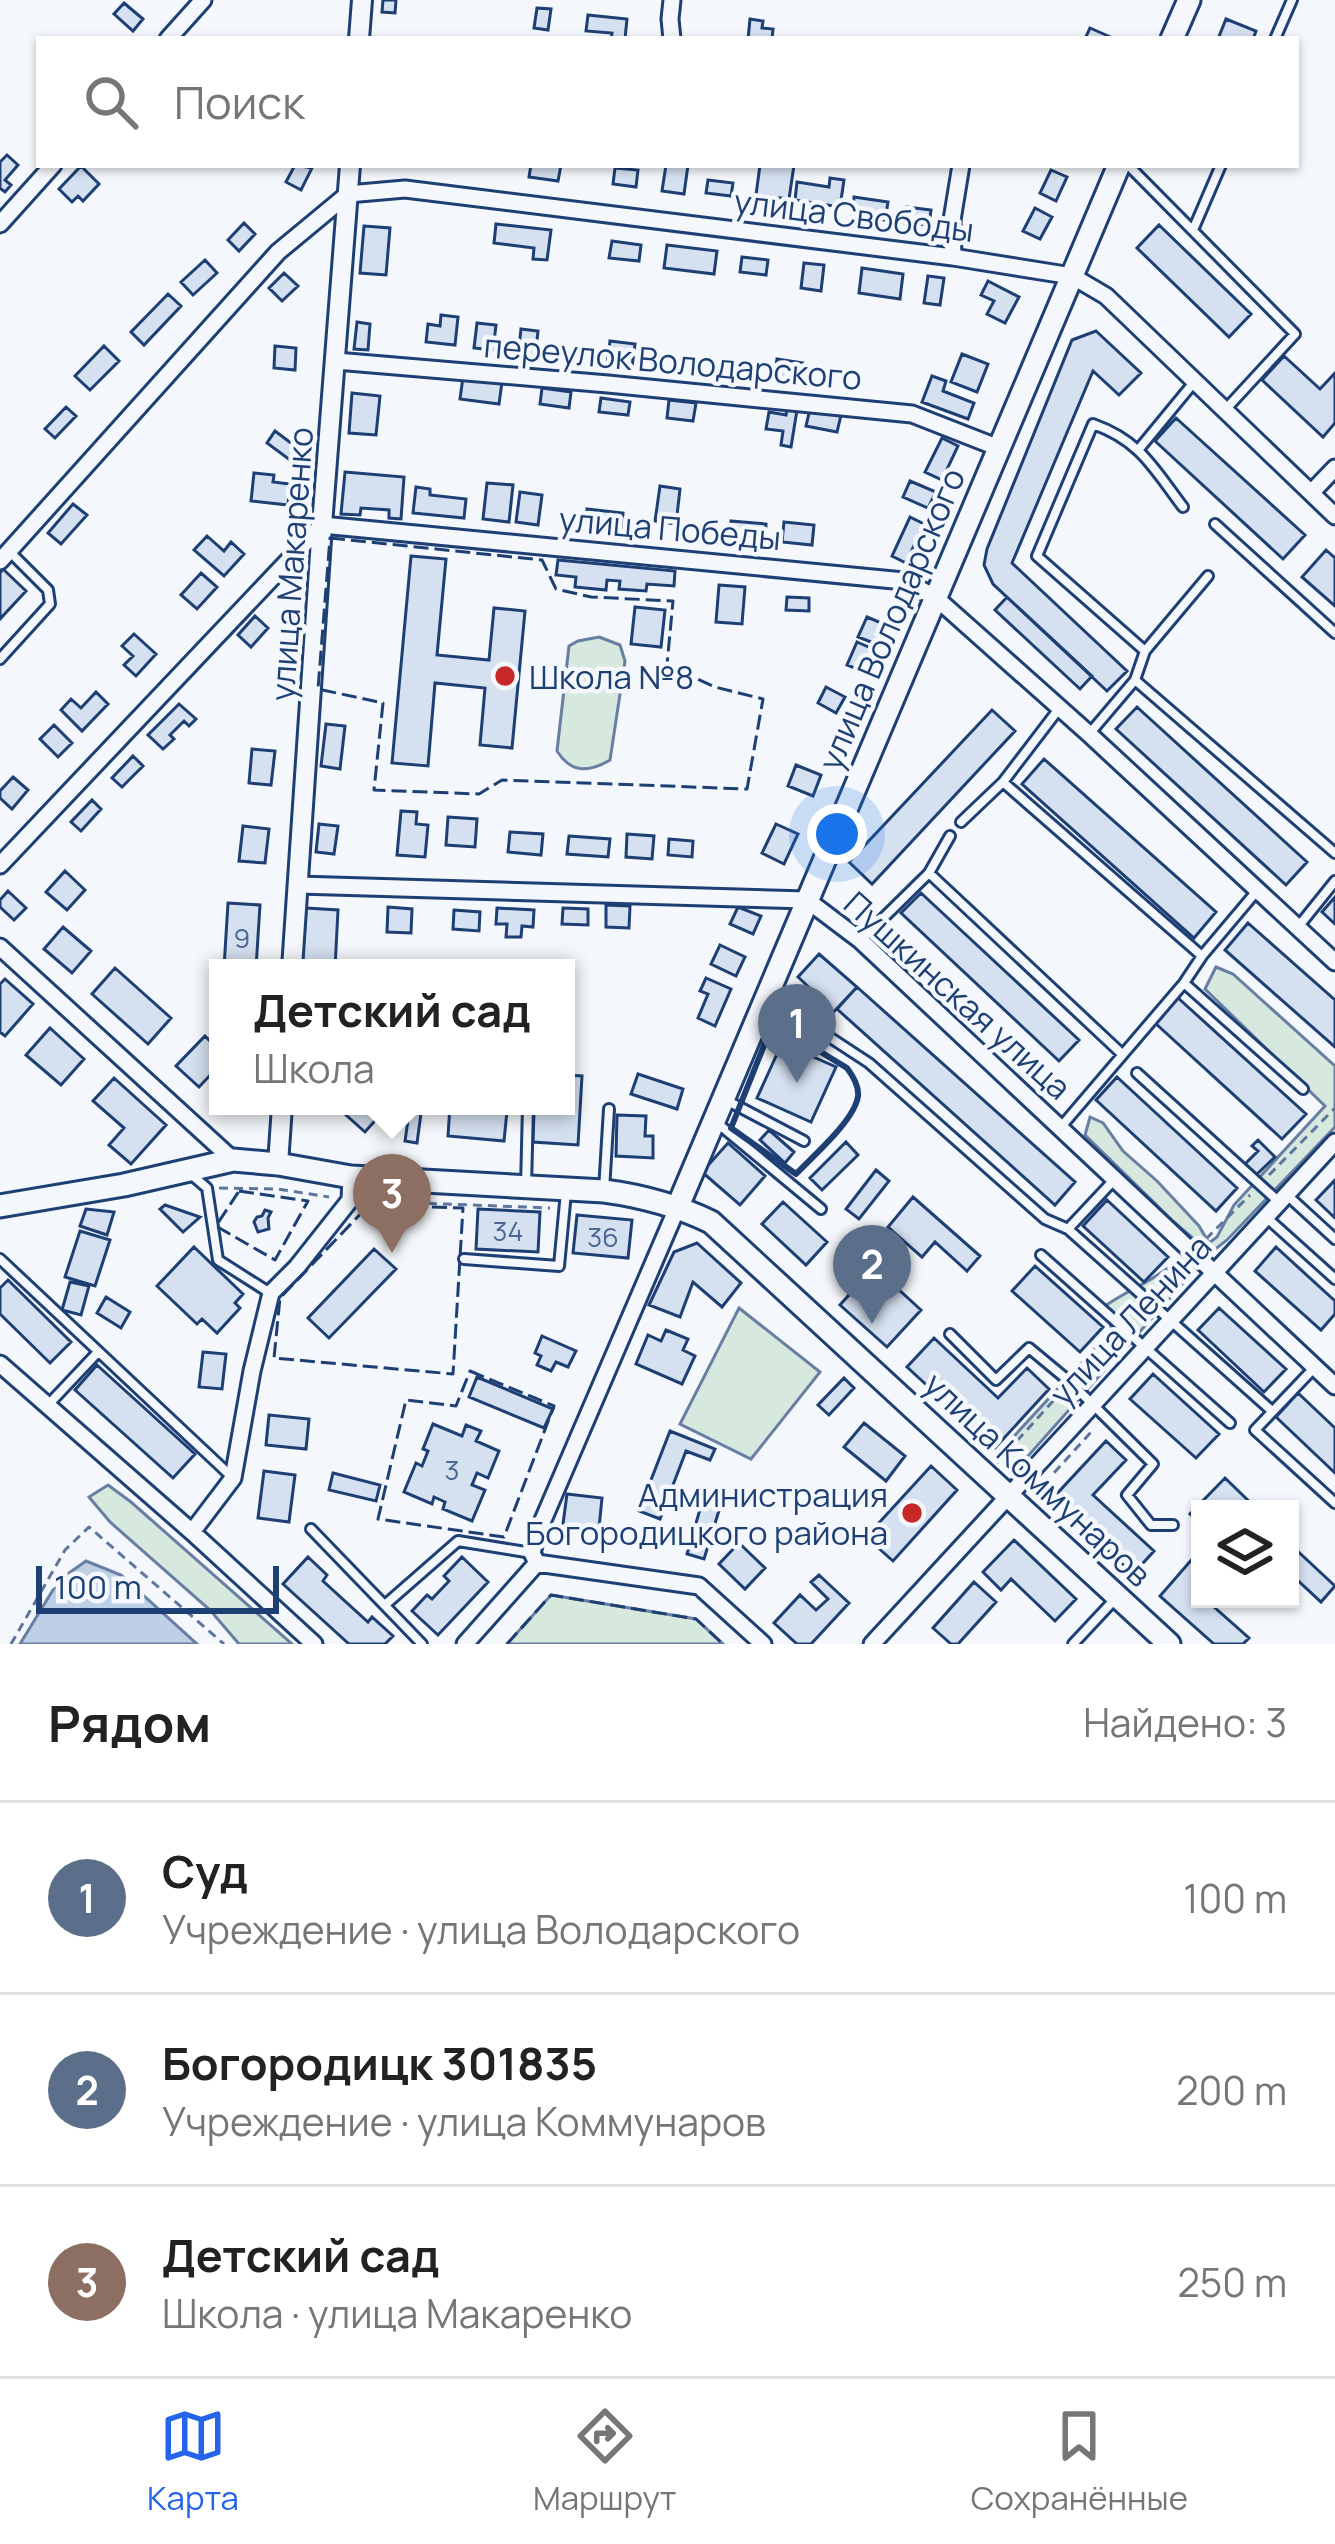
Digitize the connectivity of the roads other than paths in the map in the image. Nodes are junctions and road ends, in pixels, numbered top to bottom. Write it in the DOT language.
graph roads {
  1 [pos="203,0"];
  2 [pos="362,0"];
  3 [pos="672,0"];
  4 [pos="1189,0"];
  5 [pos="1292,0"];
  6 [pos="171,36"];
  7 [pos="359,36"];
  8 [pos="672,36"];
  9 [pos="1173,36"];
  10 [pos="1276,36"];
  11 [pos="50,168"];
  12 [pos="350,168"];
  13 [pos="961,168"];
  14 [pos="1122,168"];
  15 [pos="1126,168"];
  16 [pos="1220,168"];
  17 [pos="348,194"];
  18 [pos="0,224"];
  19 [pos="1193,230"];
  20 [pos="953,257"];
  21 [pos="1072,276"];
  22 [pos="336,361"];
  23 [pos="1195,381"];
  24 [pos="1225,410"];
  25 [pos="999,448"];
  26 [pos="1139,449"];
  27 [pos="1335,468"];
  28 [pos="1311,493"];
  29 [pos="1183,507"];
  30 [pos="1335,516"];
  31 [pos="1214,524"];
  32 [pos="322,525"];
  33 [pos="5,556"];
  34 [pos="1208,576"];
  35 [pos="935,597"];
  36 [pos="1335,633"];
  37 [pos="1144,651"];
  38 [pos="0,659"];
  39 [pos="1135,680"];
  40 [pos="1059,708"];
  41 [pos="1089,734"];
  42 [pos="1003,782"];
  43 [pos="961,822"];
  44 [pos="950,836"];
  45 [pos="1335,853"];
  46 [pos="0,866"];
  47 [pos="929,873"];
  48 [pos="1335,881"];
  49 [pos="298,885"];
  50 [pos="1257,891"];
  51 [pos="807,900"];
  52 [pos="1298,928"];
  53 [pos="860,940"];
  54 [pos="0,946"];
  55 [pos="1202,956"];
  56 [pos="293,959"];
  57 [pos="1335,962"];
  58 [pos="1184,983"];
  59 [pos="766,996"];
  60 [pos="1122,1054"];
  61 [pos="1138,1072"];
  62 [pos="1304,1089"];
  63 [pos="723,1098"];
  64 [pos="609,1109"];
  65 [pos="281,1115"];
  66 [pos="528,1115"];
  67 [pos="714,1120"];
  68 [pos="1060,1128"];
  69 [pos="804,1141"];
  70 [pos="1335,1142"];
  71 [pos="233,1160"];
  72 [pos="278,1164"];
  73 [pos="187,1171"];
  74 [pos="1114,1179"];
  75 [pos="526,1188"];
  76 [pos="351,1189"];
  77 [pos="604,1191"];
  78 [pos="1283,1198"];
  79 [pos="565,1200"];
  80 [pos="0,1206"];
  81 [pos="678,1206"];
  82 [pos="821,1209"];
  83 [pos="1266,1216"];
  84 [pos="1068,1228"];
  85 [pos="1335,1239"];
  86 [pos="1041,1255"];
  87 [pos="0,1259"];
  88 [pos="464,1259"];
  89 [pos="1214,1273"];
  90 [pos="1335,1279"];
  91 [pos="271,1293"];
  92 [pos="1170,1321"];
  93 [pos="950,1334"];
  94 [pos="1145,1348"];
  95 [pos="98,1352"];
  96 [pos="0,1364"];
  97 [pos="1315,1367"];
  98 [pos="1335,1386"];
  99 [pos="1093,1404"];
  100 [pos="48,1405"];
  101 [pos="1272,1411"];
  102 [pos="1229,1423"];
  103 [pos="233,1478"];
  104 [pos="1008,1497"];
  105 [pos="1335,1503"];
  106 [pos="1173,1525"];
  107 [pos="311,1529"];
  108 [pos="192,1532"];
  109 [pos="535,1558"];
  110 [pos="1117,1597"];
  111 [pos="386,1604"];
  112 [pos="314,1644"];
  113 [pos="422,1644"];
  114 [pos="465,1644"];
  115 [pos="763,1644"];
  116 [pos="872,1644"];
  117 [pos="1073,1644"];
  118 [pos="1169,1644"];
  1 -- 6 [label="street"];
  2 -- 7 [label="street"];
  3 -- 8 [label="street"];
  4 -- 9 [label="main road"];
  5 -- 10 [label="lane"];
  11 -- 18 [label="street"];
  12 -- 17 [label="street, улица Макаренко"];
  13 -- 20 [label="street"];
  14 -- 21 [label="main road, улица Володарского"];
  15 -- 19 [label="lane"];
  16 -- 19 [label="lane"];
  17 -- 20 [label="street, улица Свободы"];
  17 -- 22 [label="street, улица Макаренко"];
  17 -- 33 [label="street"];
  19 -- 24 [label="lane"];
  20 -- 21 [label="street, улица Свободы"];
  21 -- 23 [label="street, улица Свободы"];
  21 -- 25 [label="main road, улица Володарского"];
  22 -- 25 [label="street, переулок Володарского"];
  22 -- 32 [label="street, улица Макаренко"];
  23 -- 24 [label="street, улица Свободы"];
  23 -- 26 [label="lane"];
  24 -- 28 [label="street, улица Свободы"];
  25 -- 35 [label="main road, улица Володарского"];
  26 -- 29 [label="lane"];
  26 -- 37 [label="lane"];
  27 -- 28 [label="street"];
  28 -- 30 [label="street, улица Свободы"];
  31 -- 36 [label="lane"];
  32 -- 35 [label="street, улица Победы"];
  32 -- 46 [label="street"];
  32 -- 49 [label="street, улица Макаренко"];
  33 -- 38 [label="lane"];
  34 -- 37 [label="lane"];
  35 -- 40 [label="street, улица Победы"];
  35 -- 51 [label="main road, улица Володарского"];
  37 -- 39 [label="lane"];
  39 -- 41 [label="lane"];
  39 -- 45 [label="lane"];
  40 -- 41 [label="street, улица Победы"];
  40 -- 42 [label="lane"];
  41 -- 50 [label="street, улица Победы"];
  42 -- 43 [label="lane"];
  42 -- 55 [label="lane"];
  44 -- 47 [label="lane"];
  47 -- 53 [label="lane"];
  47 -- 60 [label="lane"];
  48 -- 52 [label="lane"];
  49 -- 51 [label="street, Пушкинская улица"];
  49 -- 56 [label="street, улица Макаренко"];
  50 -- 52 [label="street, улица Победы"];
  50 -- 55 [label="lane"];
  51 -- 53 [label="street, Пушкинская улица"];
  51 -- 59 [label="main road, улица Володарского"];
  52 -- 57 [label="street, улица Победы"];
  53 -- 68 [label="street, Пушкинская улица"];
  54 -- 71 [label="street"];
  55 -- 58 [label="lane"];
  58 -- 60 [label="lane"];
  58 -- 62 [label="lane"];
  59 -- 63 [label="main road, улица Володарского"];
  59 -- 84 [label="lane"];
  60 -- 68 [label="lane"];
  61 -- 78 [label="lane"];
  63 -- 67 [label="main road, улица Володарского"];
  63 -- 69 [label="lane"];
  64 -- 77 [label="lane"];
  65 -- 72 [label="street"];
  66 -- 75 [label="lane"];
  67 -- 81 [label="main road, улица Володарского"];
  67 -- 82 [label="lane"];
  68 -- 74 [label="street, Пушкинская улица"];
  70 -- 78 [label="street, улица Ленина"];
  71 -- 72 [label="main road, улица Коммунаров"];
  71 -- 73 [label="main road, улица Коммунаров"];
  72 -- 76 [label="main road, улица Коммунаров"];
  73 -- 80 [label="main road, улица Коммунаров"];
  73 -- 91 [label="lane"];
  74 -- 84 [label="lane"];
  74 -- 89 [label="street, Пушкинская улица"];
  75 -- 76 [label="main road, улица Коммунаров"];
  75 -- 79 [label="main road, улица Коммунаров"];
  76 -- 91 [label="street"];
  77 -- 79 [label="main road, улица Коммунаров"];
  77 -- 81 [label="main road, улица Коммунаров"];
  78 -- 83 [label="street, улица Ленина"];
  78 -- 85 [label="lane"];
  79 -- 88 [label="lane"];
  81 -- 104 [label="main road, улица Коммунаров"];
  81 -- 109 [label="street, улица Володарского"];
  83 -- 89 [label="street, улица Ленина"];
  83 -- 90 [label="lane"];
  84 -- 92 [label="lane"];
  86 -- 94 [label="lane"];
  87 -- 95 [label="lane"];
  89 -- 92 [label="street, улица Ленина"];
  89 -- 97 [label="street, Пушкинская улица"];
  91 -- 103 [label="street"];
  92 -- 94 [label="street, улица Ленина"];
  92 -- 101 [label="lane"];
  93 -- 99 [label="lane"];
  94 -- 99 [label="street, улица Ленина"];
  94 -- 102 [label="lane"];
  95 -- 100 [label="lane"];
  95 -- 103 [label="lane"];
  96 -- 100 [label="street"];
  97 -- 98 [label="street, Пушкинская улица"];
  97 -- 101 [label="lane"];
  99 -- 104 [label="street, улица Ленина"];
  99 -- 106 [label="lane"];
  100 -- 108 [label="street"];
  101 -- 105 [label="lane"];
  103 -- 108 [label="street"];
  104 -- 110 [label="main road, улица Коммунаров"];
  104 -- 116 [label="street, улица Ленина"];
  107 -- 111 [label="lane"];
  108 -- 112 [label="street"];
  109 -- 111 [label="lane"];
  109 -- 114 [label="street"];
  109 -- 115 [label="street"];
  110 -- 117 [label="lane"];
  110 -- 118 [label="main road, улица Коммунаров"];
  111 -- 113 [label="lane"];
}
